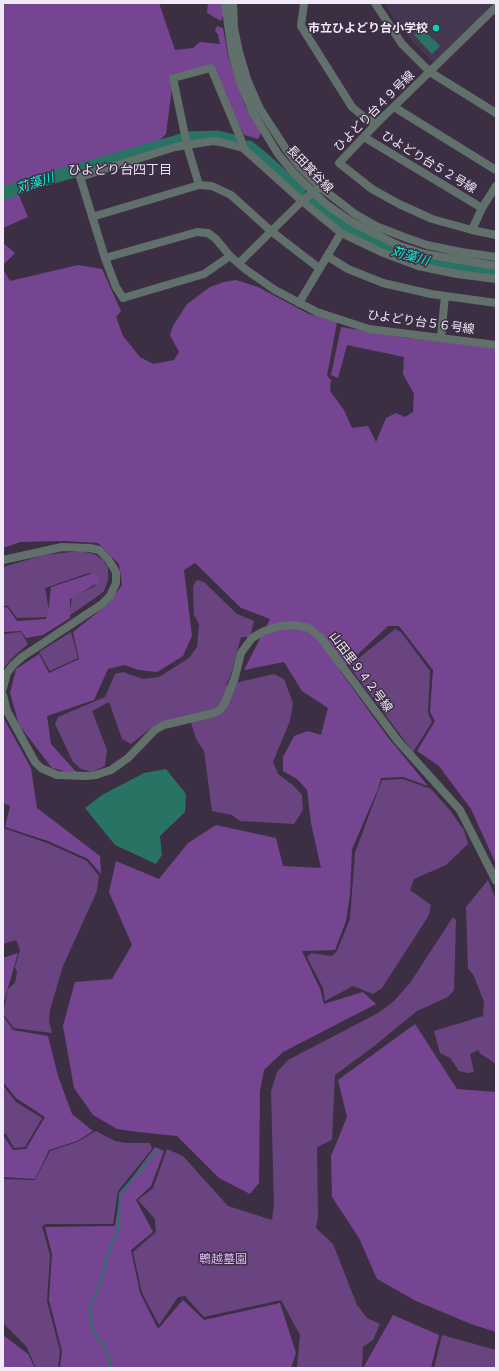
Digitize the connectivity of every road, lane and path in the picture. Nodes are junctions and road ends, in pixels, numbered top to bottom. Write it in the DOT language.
graph roads {
  1 [pos="225,3"];
  2 [pos="233,3"];
  3 [pos="304,3"];
  4 [pos="375,3"];
  5 [pos="496,7"];
  6 [pos="430,72"];
  7 [pos="394,107"];
  8 [pos="496,113"];
  9 [pos="376,124"];
  10 [pos="364,137"];
  11 [pos="187,145"];
  12 [pos="243,148"];
  13 [pos="496,170"];
  14 [pos="199,185"];
  15 [pos="496,186"];
  16 [pos="320,187"];
  17 [pos="313,192"];
  18 [pos="302,201"];
  19 [pos="482,208"];
  20 [pos="92,216"];
  21 [pos="472,230"];
  22 [pos="271,231"];
  23 [pos="341,233"];
  24 [pos="496,235"];
  25 [pos="230,256"];
  26 [pos="327,256"];
  27 [pos="496,257"];
  28 [pos="104,258"];
  29 [pos="239,263"];
  30 [pos="496,266"];
  31 [pos="319,268"];
  32 [pos="496,279"];
  33 [pos="446,296"];
  34 [pos="298,303"];
  35 [pos="496,303"];
  36 [pos="441,337"];
  37 [pos="496,345"];
  38 [pos="3,560"];
  39 [pos="3,688"];
  40 [pos="3,695"];
  41 [pos="496,881"];
  1 -- 17 [label="street, 長田箕谷線"];
  2 -- 16 [label="street, 長田箕谷線"];
  3 -- 9 [label="street"];
  4 -- 6 [label="street"];
  5 -- 6 [label="street, ひよどり台４９号線"];
  6 -- 7 [label="street, ひよどり台４９号線"];
  6 -- 8 [label="street"];
  7 -- 9 [label="street, ひよどり台４９号線"];
  7 -- 13 [label="street"];
  9 -- 10 [label="street, ひよどり台４９号線"];
  10 -- 19 [label="street, ひよどり台５２号線"];
  10 -- 21 [label="street, ひよどり台４９号線"];
  11 -- 12 [label="street"];
  11 -- 12 [label="street"];
  11 -- 14 [label="street"];
  11 -- 20 [label="street"];
  12 -- 18 [label="street"];
  14 -- 20 [label="street"];
  14 -- 22 [label="street"];
  15 -- 19 [label="street"];
  16 -- 17 [label="street"];
  16 -- 27 [label="street, 長田箕谷線"];
  17 -- 18 [label="street"];
  17 -- 30 [label="street, 長田箕谷線"];
  18 -- 22 [label="street"];
  18 -- 23 [label="street"];
  19 -- 21 [label="street"];
  20 -- 28 [label="street"];
  21 -- 24 [label="street, ひよどり台４９号線"];
  22 -- 29 [label="street"];
  22 -- 31 [label="street"];
  23 -- 26 [label="street"];
  23 -- 32 [label="street"];
  25 -- 28 [label="street, ひよどり台５６号線"];
  25 -- 28 [label="street"];
  25 -- 29 [label="street, ひよどり台５６号線"];
  26 -- 31 [label="street"];
  26 -- 33 [label="street"];
  29 -- 34 [label="street, ひよどり台５６号線"];
  31 -- 34 [label="street"];
  33 -- 35 [label="street"];
  33 -- 36 [label="street"];
  34 -- 36 [label="street, ひよどり台５６号線"];
  36 -- 37 [label="street, ひよどり台５６号線"];
  38 -- 39 [label="street"];
  40 -- 41 [label="street, 山田里９４２号線"];
}
